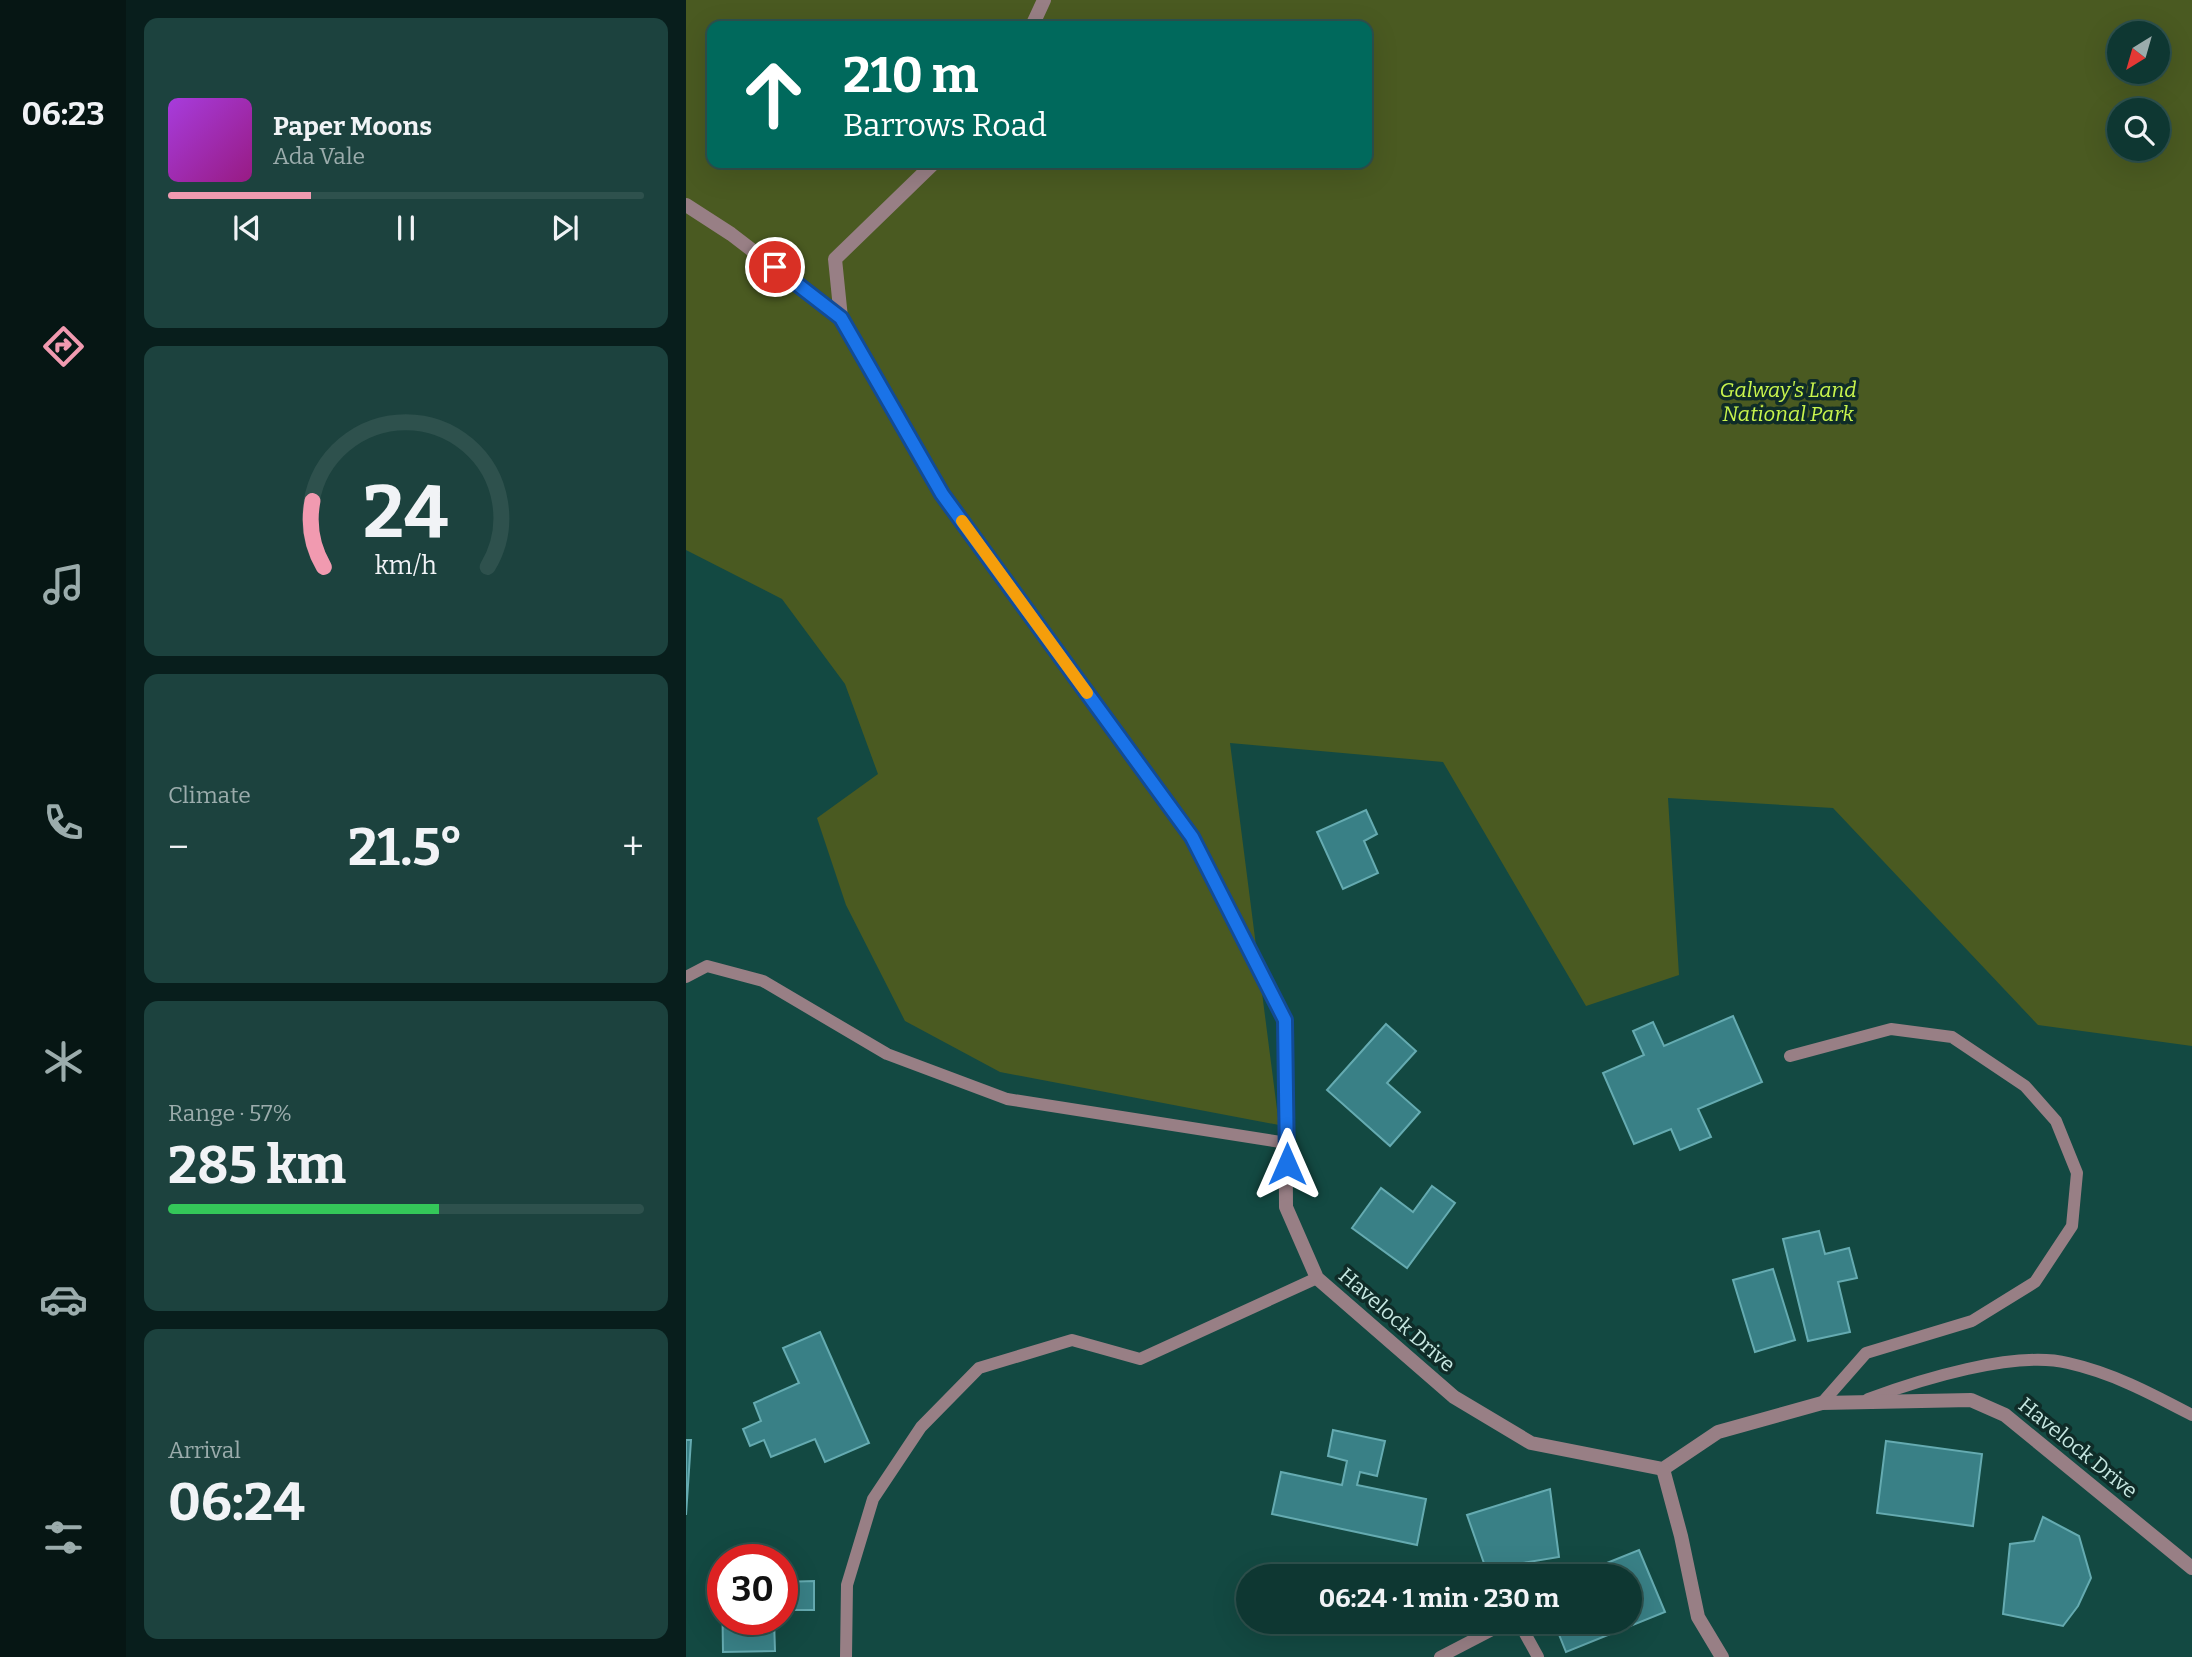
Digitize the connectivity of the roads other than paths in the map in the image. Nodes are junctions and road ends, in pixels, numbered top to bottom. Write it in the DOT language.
graph roads {
  1 [pos="1044,0"];
  2 [pos="1034,21"];
  3 [pos="929,168"];
  4 [pos="686,205"];
  5 [pos="841,318"];
  6 [pos="686,977"];
  7 [pos="1790,1056"];
  8 [pos="1287,1143"];
  9 [pos="1317,1278"];
  10 [pos="1868,1399"];
  11 [pos="1822,1403"];
  12 [pos="2192,1415"];
  13 [pos="1663,1469"];
  14 [pos="2192,1567"];
  15 [pos="846,1657"];
  16 [pos="1440,1657"];
  17 [pos="1538,1657"];
  18 [pos="1722,1657"];
  1 -- 2 [label="street"];
  3 -- 5 [label="street, Havelock Drive"];
  4 -- 5 [label="street"];
  5 -- 8 [label="street, Havelock Drive"];
  6 -- 8 [label="lane"];
  7 -- 11 [label="lane"];
  8 -- 9 [label="street, Havelock Drive"];
  9 -- 13 [label="street, Havelock Drive"];
  9 -- 15 [label="lane"];
  10 -- 11 [label="street, Havelock Drive"];
  10 -- 12 [label="lane"];
  10 -- 14 [label="street, Havelock Drive"];
  11 -- 13 [label="street, Havelock Drive"];
  13 -- 18 [label="street"];
  16 -- 17 [label="lane"];
}
